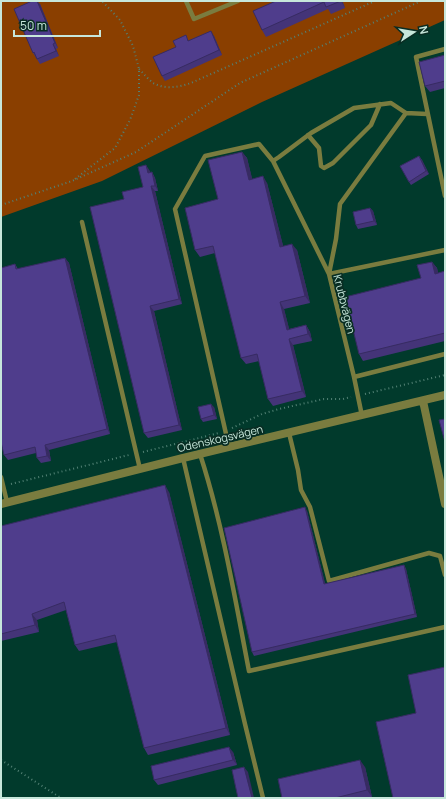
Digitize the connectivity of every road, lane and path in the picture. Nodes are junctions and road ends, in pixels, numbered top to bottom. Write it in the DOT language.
graph roads {
  1 [pos="102,1"];
  2 [pos="186,1"];
  3 [pos="238,1"];
  4 [pos="375,1"];
  5 [pos="421,1"];
  6 [pos="445,50"];
  7 [pos="139,69"];
  8 [pos="380,104"];
  9 [pos="406,113"];
  10 [pos="427,114"];
  11 [pos="308,135"];
  12 [pos="273,160"];
  13 [pos="72,181"];
  14 [pos="445,196"];
  15 [pos="1,204"];
  16 [pos="82,222"];
  17 [pos="445,250"];
  18 [pos="329,274"];
  19 [pos="445,354"];
  20 [pos="354,377"];
  21 [pos="445,395"];
  22 [pos="424,401"];
  23 [pos="362,416"];
  24 [pos="289,433"];
  25 [pos="230,447"];
  26 [pos="200,454"];
  27 [pos="183,458"];
  28 [pos="140,469"];
  29 [pos="1,477"];
  30 [pos="4,503"];
  31 [pos="445,504"];
  32 [pos="445,575"];
  33 [pos="445,627"];
  34 [pos="1,760"];
  35 [pos="61,798"];
  36 [pos="263,798"];
  1 -- 7 [label="path"];
  2 -- 3 [label="lane"];
  4 -- 7 [label="path"];
  5 -- 13 [label="path"];
  6 -- 10 [label="lane"];
  7 -- 13 [label="path"];
  8 -- 9 [label="lane"];
  8 -- 11 [label="lane"];
  8 -- 11 [label="lane"];
  9 -- 10 [label="lane"];
  9 -- 18 [label="lane"];
  10 -- 14 [label="lane"];
  11 -- 12 [label="lane"];
  12 -- 18 [label="lane, Krubbvägen"];
  12 -- 25 [label="lane, Krubbvägen"];
  13 -- 15 [label="path"];
  16 -- 28 [label="lane"];
  17 -- 18 [label="lane"];
  18 -- 20 [label="lane, Krubbvägen"];
  19 -- 20 [label="lane"];
  20 -- 23 [label="lane, Krubbvägen"];
  21 -- 22 [label="street, Odenskogsvägen"];
  22 -- 23 [label="street, Odenskogsvägen"];
  22 -- 31 [label="street"];
  23 -- 24 [label="street, Odenskogsvägen"];
  24 -- 25 [label="street, Odenskogsvägen"];
  24 -- 32 [label="lane"];
  25 -- 26 [label="street, Odenskogsvägen"];
  26 -- 27 [label="street, Odenskogsvägen"];
  26 -- 33 [label="lane"];
  27 -- 28 [label="street, Odenskogsvägen"];
  27 -- 36 [label="lane"];
  28 -- 30 [label="street, Odenskogsvägen"];
  29 -- 30 [label="lane"];
  34 -- 35 [label="path"];
}
